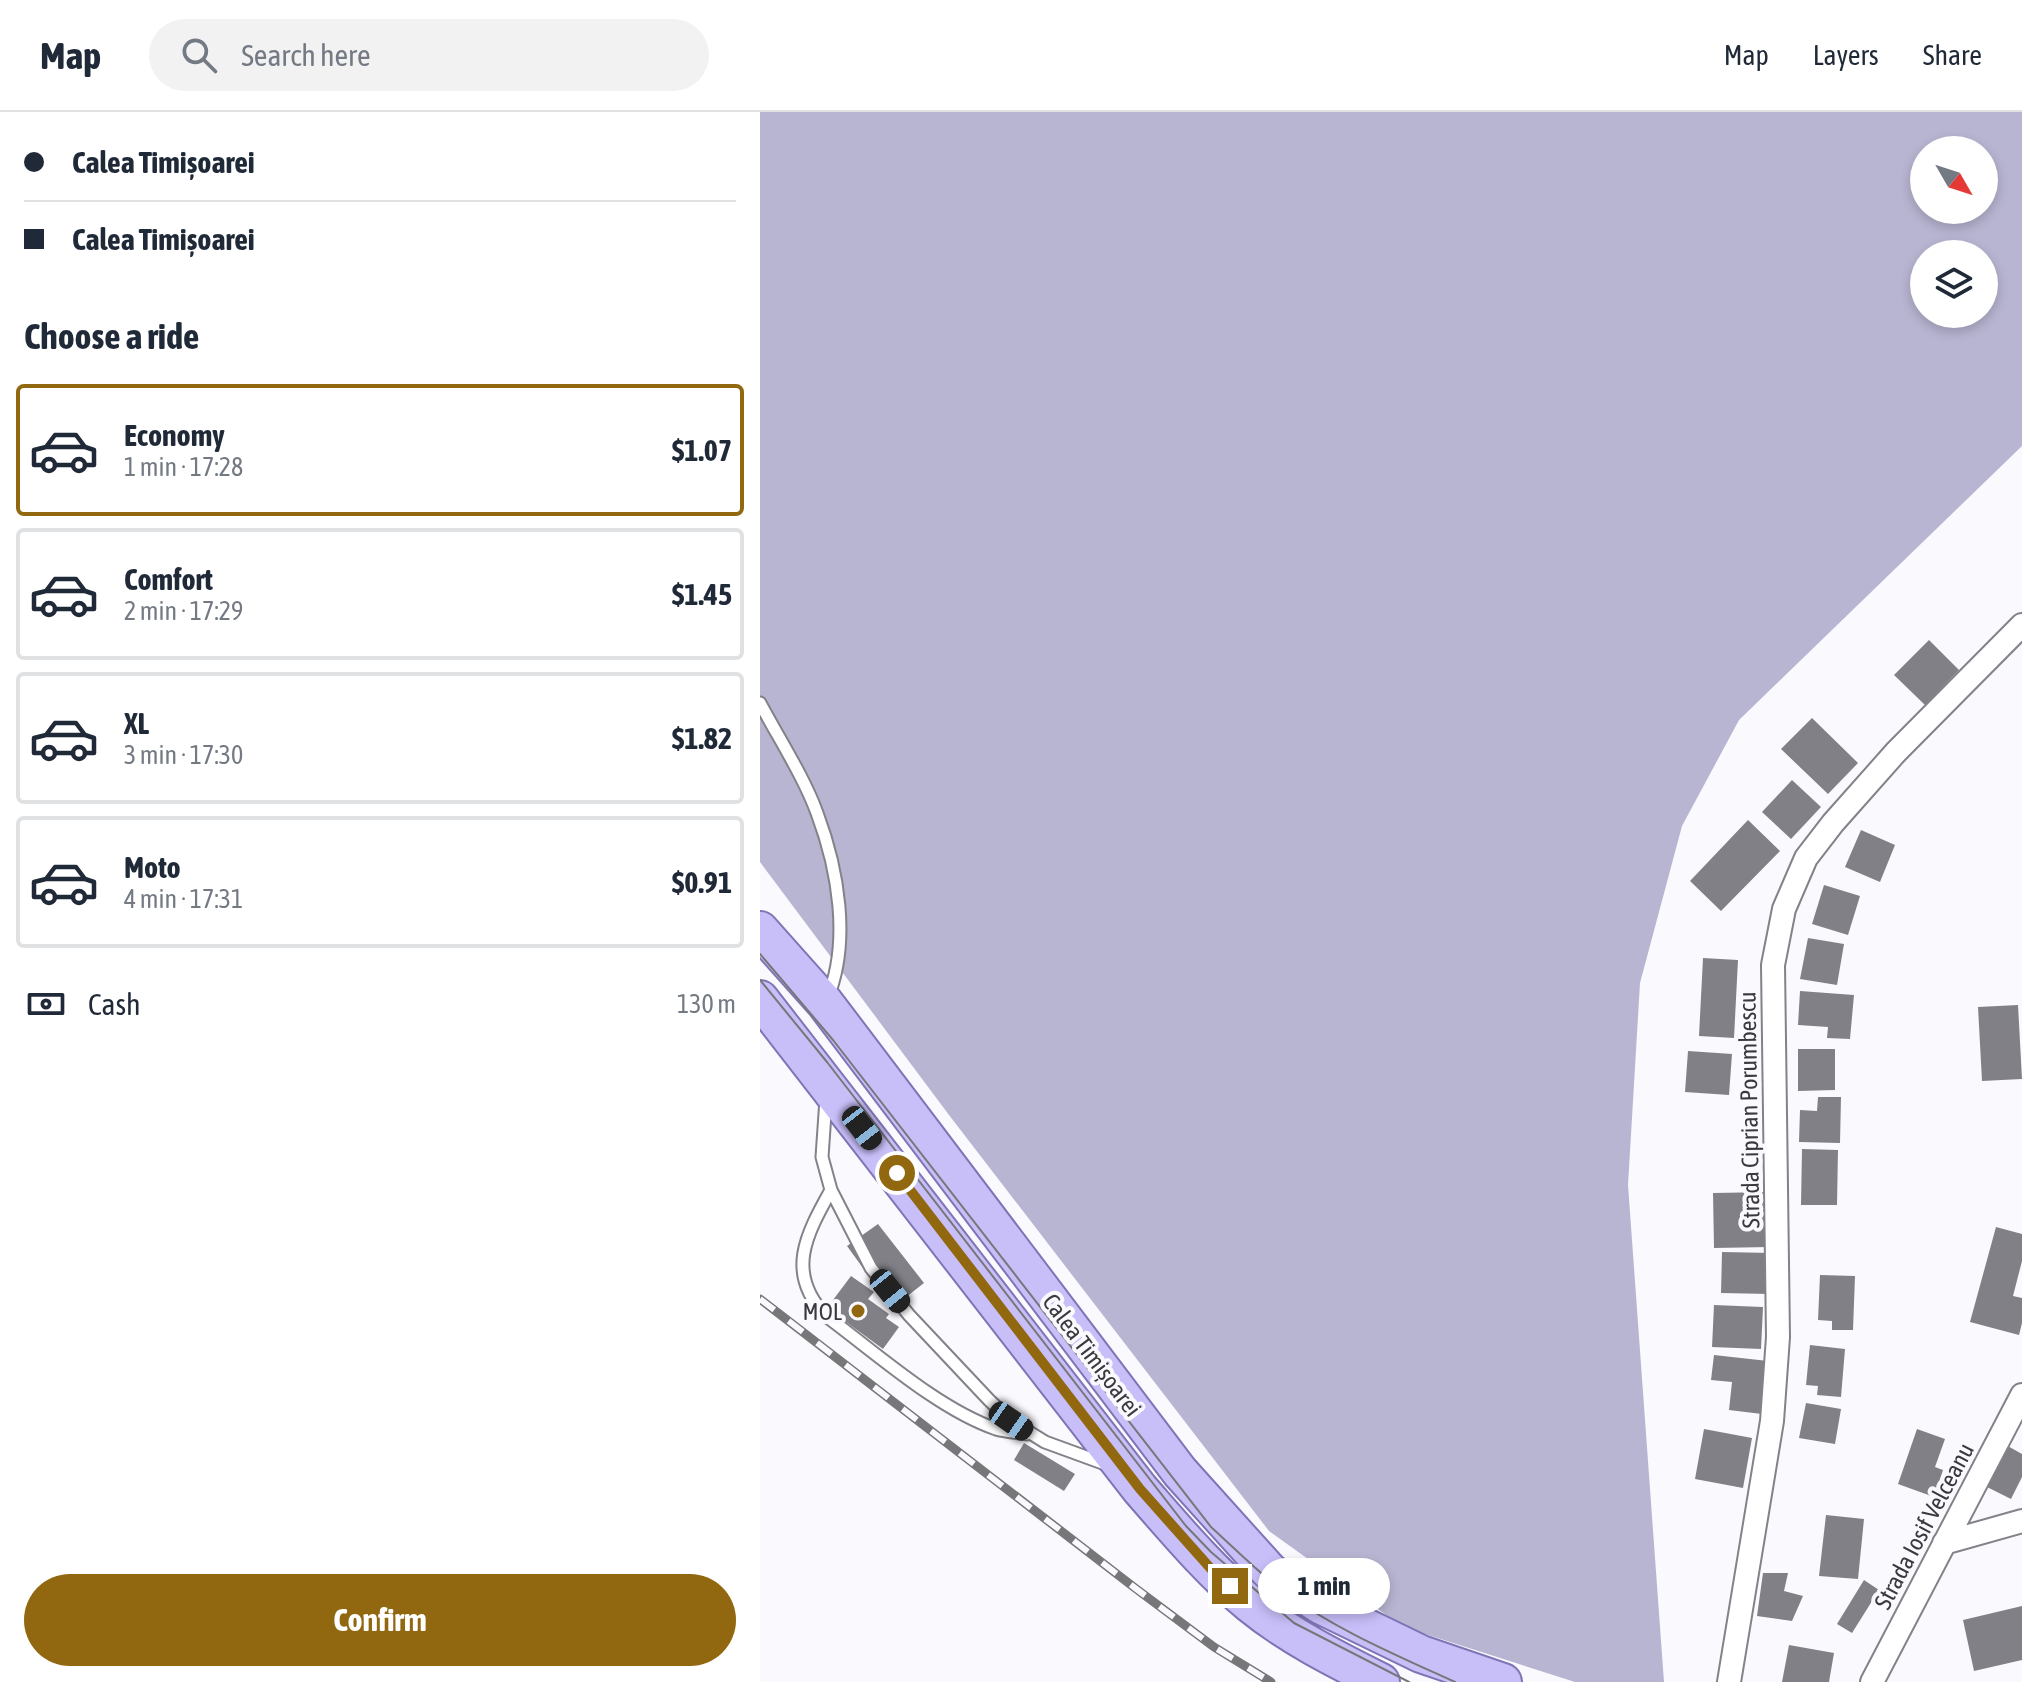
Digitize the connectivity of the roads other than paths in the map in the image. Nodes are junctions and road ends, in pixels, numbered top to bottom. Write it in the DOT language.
graph roads {
  1 [pos="2022,625"];
  2 [pos="760,703"];
  3 [pos="760,930"];
  4 [pos="760,999"];
  5 [pos="825,1003"];
  6 [pos="827,1083"];
  7 [pos="831,1190"];
  8 [pos="2022,1395"];
  9 [pos="1030,1434"];
  10 [pos="1125,1470"];
  11 [pos="2022,1521"];
  12 [pos="1944,1543"];
  13 [pos="1381,1682"];
  14 [pos="1503,1682"];
  15 [pos="1729,1682"];
  16 [pos="1872,1682"];
  1 -- 15 [label="street, Strada Ciprian Porumbescu"];
  2 -- 5 [label="lane"];
  3 -- 5 [label="main road, Calea Timișoarei"];
  4 -- 6 [label="main road, Calea Timișoarei"];
  5 -- 14 [label="main road, Calea Timișoarei"];
  6 -- 7 [label="lane"];
  6 -- 10 [label="main road, Calea Timișoarei"];
  7 -- 9 [label="lane"];
  7 -- 9 [label="lane"];
  8 -- 12 [label="street, Strada Iosif Velceanu"];
  9 -- 10 [label="lane"];
  10 -- 13 [label="main road, Calea Timișoarei"];
  11 -- 12 [label="street"];
  12 -- 16 [label="street, Strada Iosif Velceanu"];
}
